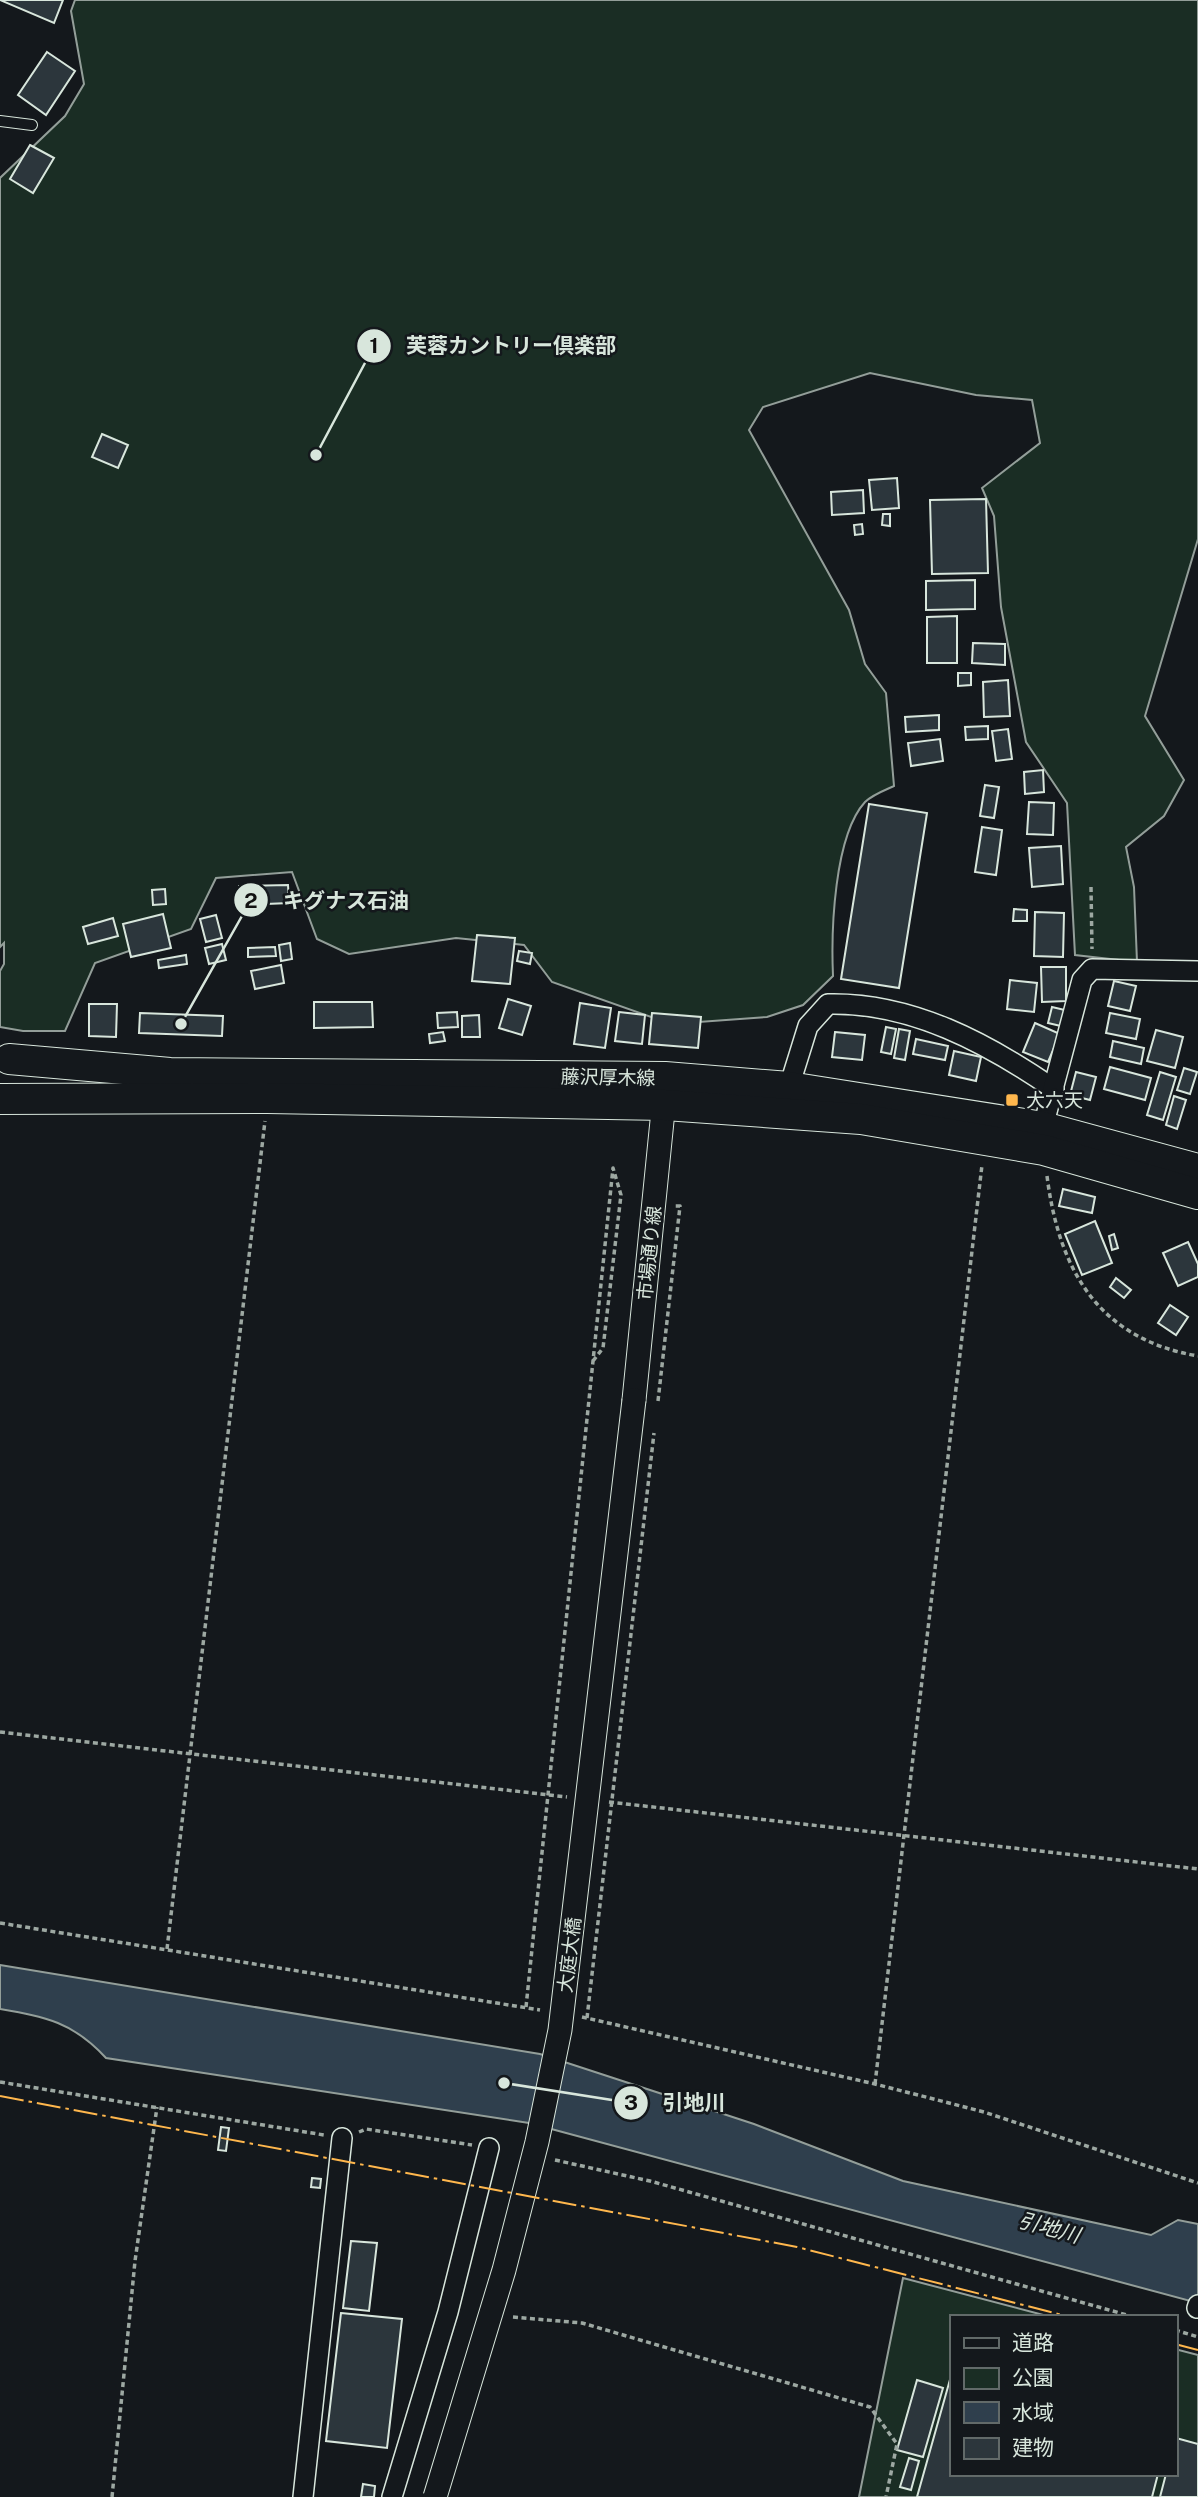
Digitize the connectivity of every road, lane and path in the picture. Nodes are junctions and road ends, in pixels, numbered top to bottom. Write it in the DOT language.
graph roads {
  1 [pos="0,121"];
  2 [pos="32,125"];
  3 [pos="1091,887"];
  4 [pos="1092,969"];
  5 [pos="1198,971"];
  6 [pos="9,1059"];
  7 [pos="789,1087"];
  8 [pos="1054,1089"];
  9 [pos="665,1091"];
  10 [pos="100,1098"];
  11 [pos="267,1098"];
  12 [pos="0,1099"];
  13 [pos="0,1115"];
  14 [pos="985,1139"];
  15 [pos="1041,1142"];
  16 [pos="1198,1169"];
  17 [pos="1198,1194"];
  18 [pos="671,1206"];
  19 [pos="612,1271"];
  20 [pos="623,1272"];
  21 [pos="1198,1356"];
  22 [pos="593,1361"];
  23 [pos="634,1400"];
  24 [pos="656,1414"];
  25 [pos="655,1428"];
  26 [pos="0,1923"];
  27 [pos="167,1949"];
  28 [pos="526,2007"];
  29 [pos="550,2011"];
  30 [pos="575,2016"];
  31 [pos="587,2018"];
  32 [pos="0,2082"];
  33 [pos="876,2084"];
  34 [pos="157,2107"];
  35 [pos="342,2138"];
  36 [pos="489,2148"];
  37 [pos="554,2160"];
  38 [pos="1198,2183"];
  39 [pos="1127,2315"];
  40 [pos="502,2316"];
  41 [pos="1177,2331"];
  42 [pos="1198,2337"];
  43 [pos="112,2497"];
  44 [pos="303,2497"];
  45 [pos="392,2497"];
  46 [pos="435,2497"];
  47 [pos="886,2497"];
  1 -- 2 [label="lane"];
  3 -- 4 [label="path"];
  4 -- 5 [label="street"];
  4 -- 8 [label="street"];
  6 -- 9 [label="main road, 藤沢厚木線"];
  7 -- 8 [label="street"];
  7 -- 9 [label="main road, 藤沢厚木線"];
  7 -- 15 [label="main road, 藤沢厚木線"];
  8 -- 15 [label="street"];
  9 -- 11 [label="main road, 藤沢厚木線"];
  9 -- 14 [label="main road, 藤沢厚木線"];
  9 -- 23 [label="street, 市場通り線"];
  10 -- 11 [label="main road, 藤沢厚木線"];
  10 -- 12 [label="main road, 藤沢厚木線"];
  10 -- 13 [label="main road, 藤沢厚木線"];
  11 -- 27 [label="path"];
  14 -- 15 [label="main road, 藤沢厚木線"];
  14 -- 33 [label="path"];
  15 -- 16 [label="main road, 藤沢厚木線"];
  15 -- 17 [label="main road, 藤沢厚木線"];
  15 -- 21 [label="path"];
  18 -- 24 [label="path"];
  19 -- 20 [label="path"];
  19 -- 22 [label="path"];
  19 -- 22 [label="path"];
  22 -- 28 [label="path"];
  23 -- 46 [label="street, 大庭大橋, bridge"];
  25 -- 31 [label="path"];
  26 -- 27 [label="path"];
  27 -- 28 [label="path"];
  28 -- 29 [label="path"];
  30 -- 31 [label="path"];
  31 -- 33 [label="path"];
  32 -- 34 [label="path"];
  33 -- 38 [label="path"];
  34 -- 35 [label="path"];
  34 -- 43 [label="path"];
  35 -- 36 [label="path"];
  35 -- 44 [label="street"];
  36 -- 45 [label="street"];
  37 -- 39 [label="path"];
  40 -- 47 [label="path"];
  41 -- 42 [label="path"];
}
